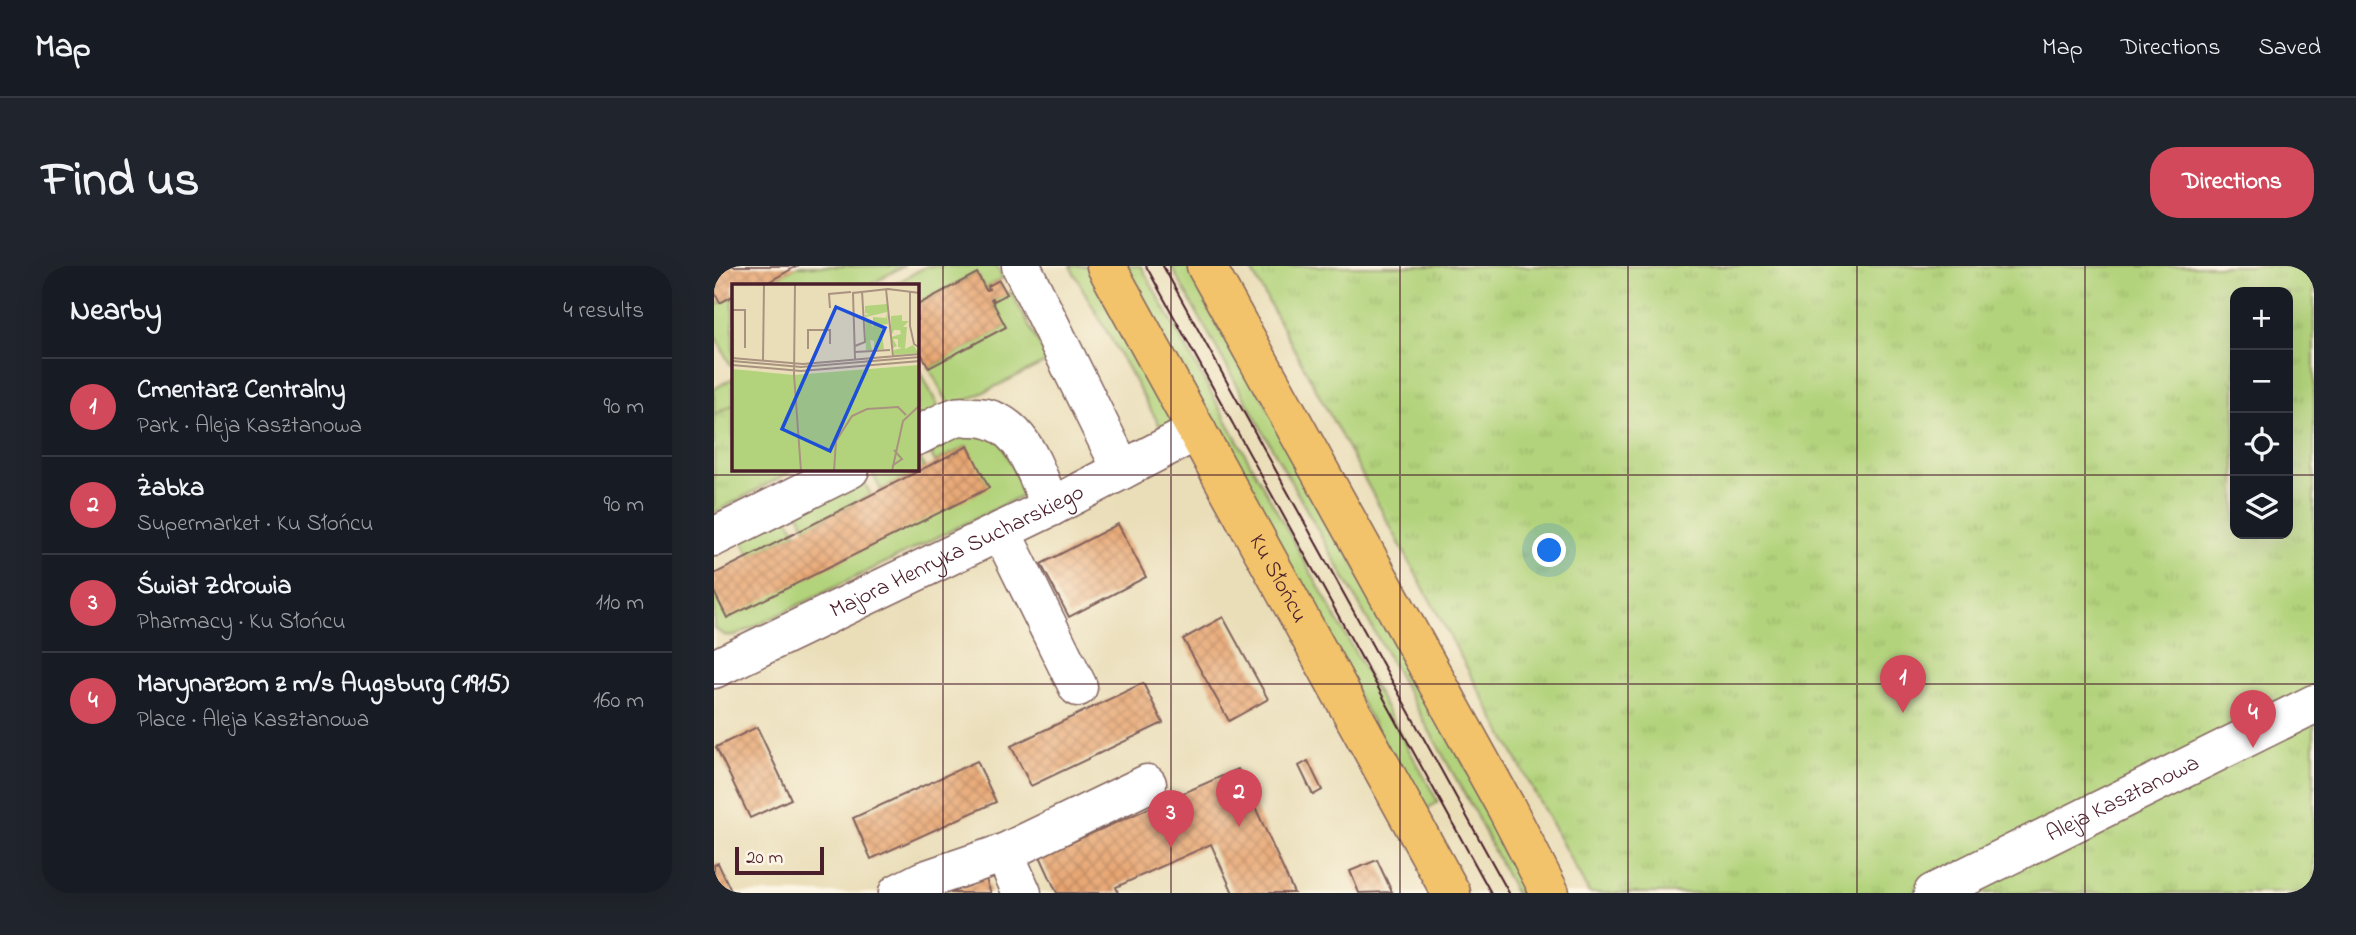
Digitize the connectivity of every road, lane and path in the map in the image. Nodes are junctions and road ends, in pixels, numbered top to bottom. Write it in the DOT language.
graph roads {
  1 [pos="1021,266"];
  2 [pos="1105,266"];
  3 [pos="1206,266"];
  4 [pos="1196,431"];
  5 [pos="919,435"];
  6 [pos="1122,470"];
  7 [pos="846,471"];
  8 [pos="1051,507"];
  9 [pos="1001,531"];
  10 [pos="714,537"];
  11 [pos="717,660"];
  12 [pos="1078,687"];
  13 [pos="2314,704"];
  14 [pos="1147,784"];
  15 [pos="1004,853"];
  16 [pos="898,893"];
  17 [pos="1022,893"];
  18 [pos="1451,893"];
  19 [pos="1550,893"];
  20 [pos="1933,893"];
  1 -- 6 [label="street"];
  2 -- 4 [label="main road, Ku Słońcu"];
  3 -- 19 [label="main road"];
  4 -- 6 [label="street, Majora Henryka Sucharskiego"];
  4 -- 18 [label="main road, Ku Słońcu"];
  5 -- 8 [label="street"];
  6 -- 8 [label="street, Majora Henryka Sucharskiego"];
  7 -- 10 [label="street"];
  8 -- 9 [label="street, Majora Henryka Sucharskiego"];
  9 -- 11 [label="street, Majora Henryka Sucharskiego"];
  9 -- 12 [label="street"];
  13 -- 20 [label="street, Aleja Kasztanowa"];
  14 -- 15 [label="street"];
  15 -- 16 [label="street"];
  15 -- 17 [label="street"];
}
